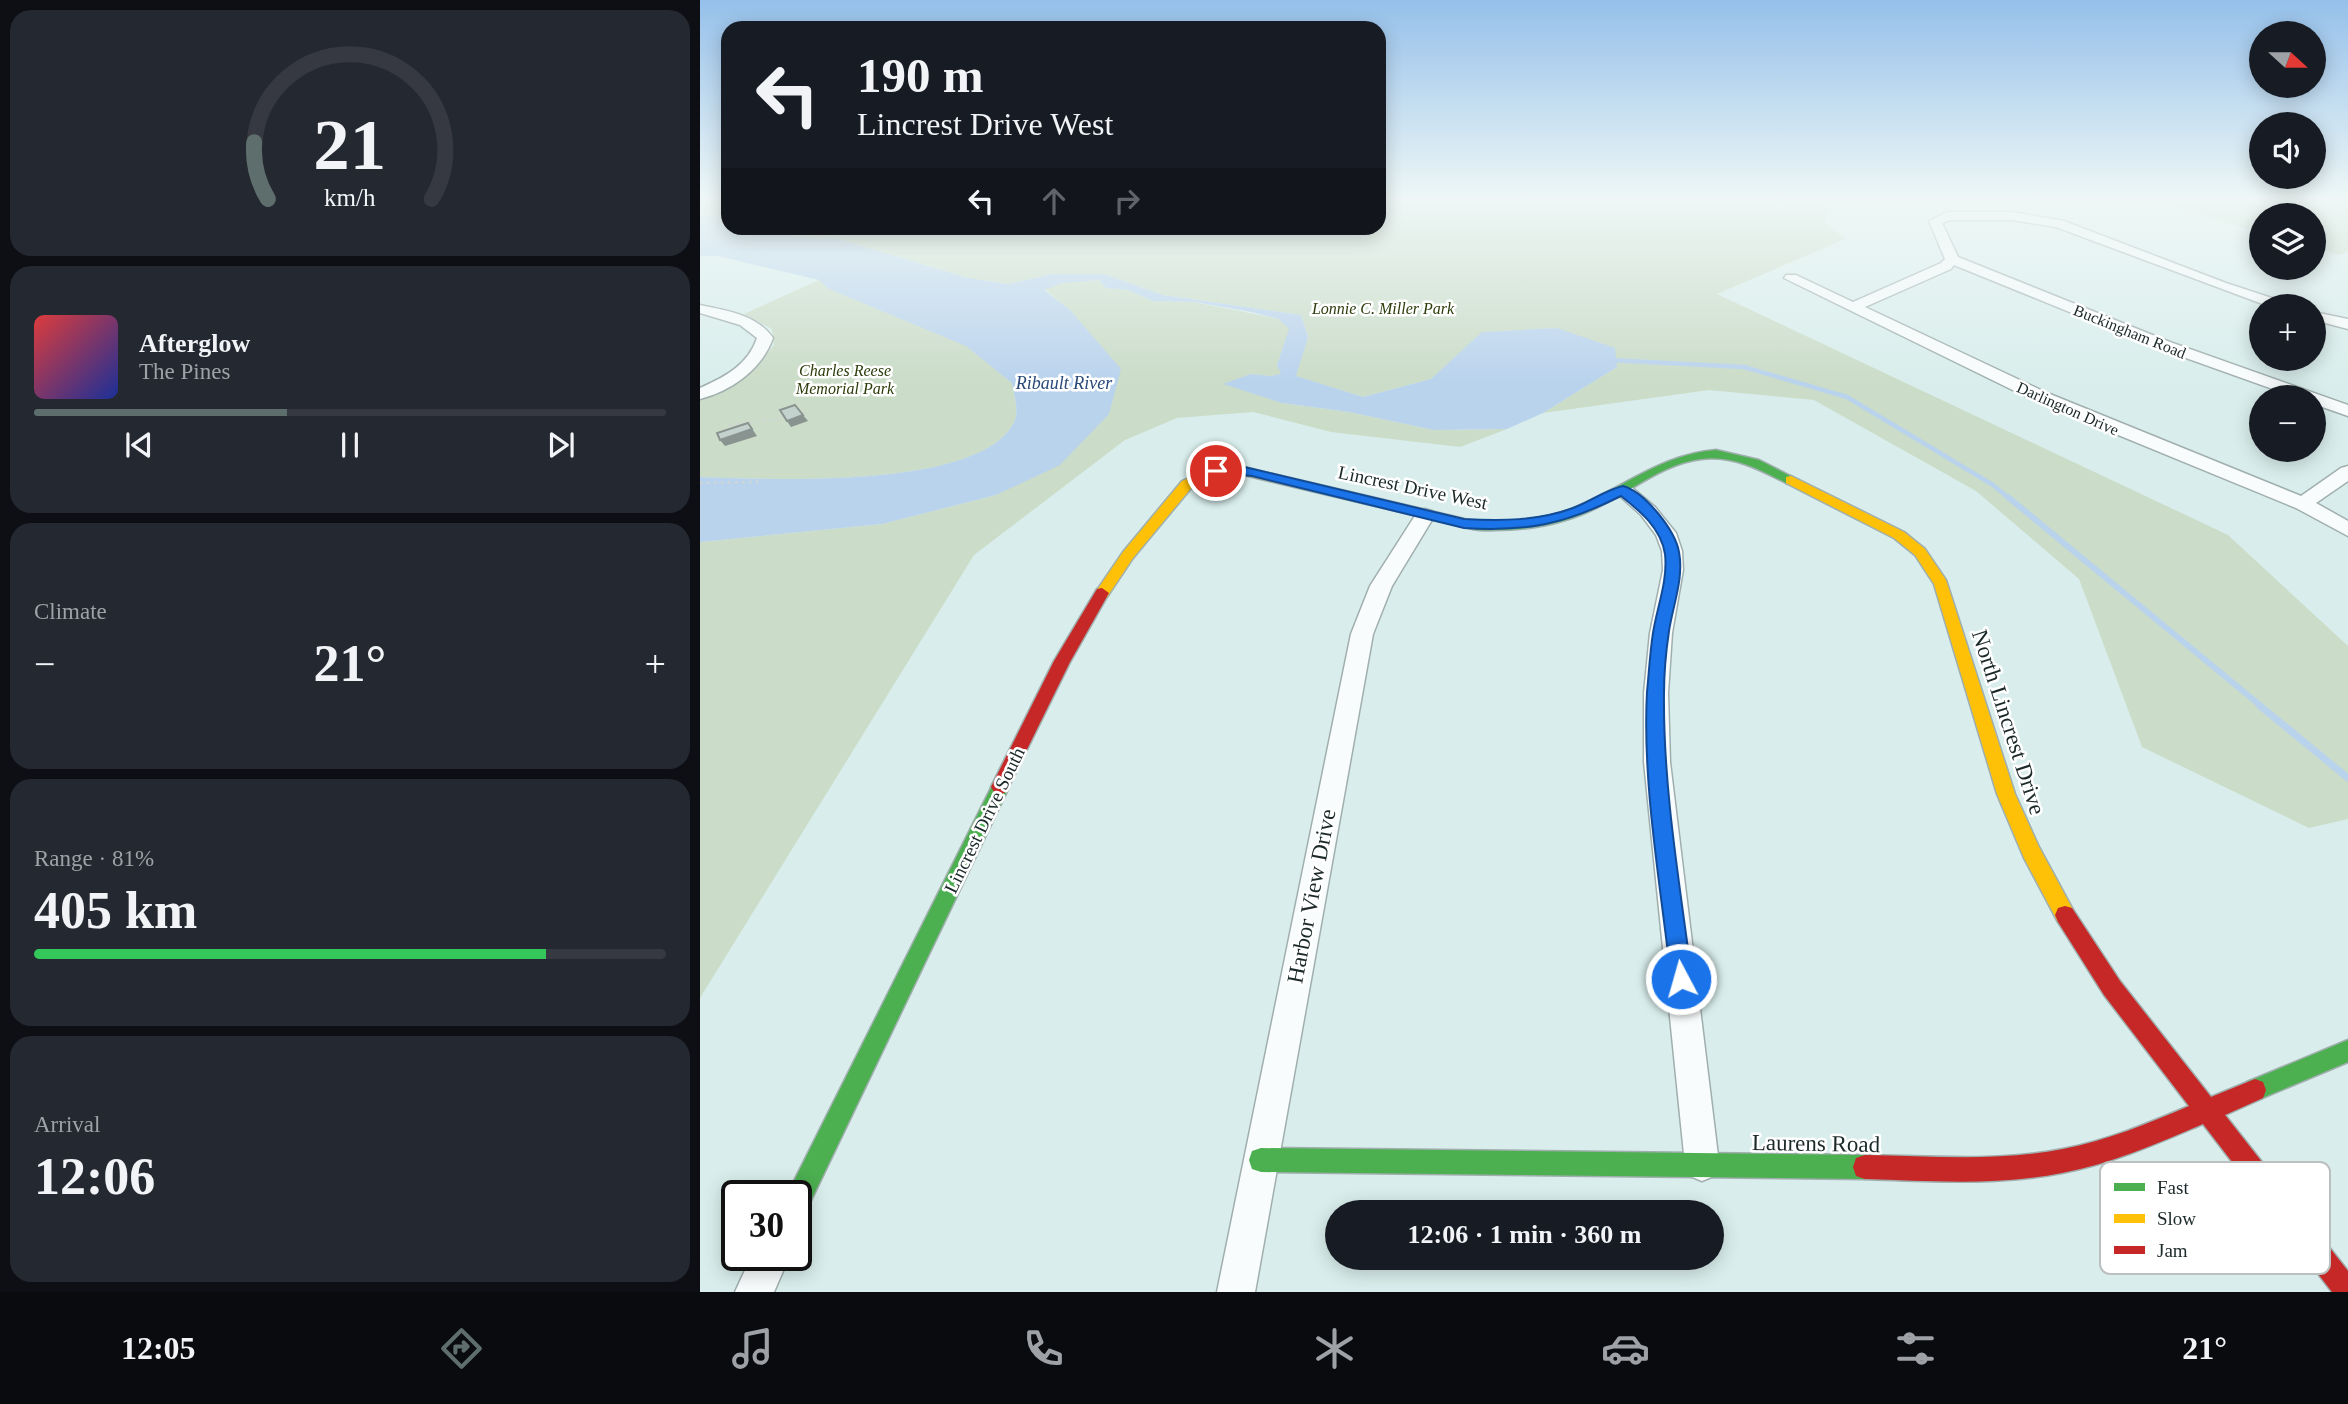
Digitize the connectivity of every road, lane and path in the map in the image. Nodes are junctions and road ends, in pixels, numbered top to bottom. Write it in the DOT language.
graph roads {
  1 [pos="1951,260"];
  2 [pos="1955,260"];
  3 [pos="2153,260"];
  4 [pos="1791,278"];
  5 [pos="2249,295"];
  6 [pos="1853,307"];
  7 [pos="700,309"];
  8 [pos="2326,319"];
  9 [pos="2348,324"];
  10 [pos="747,368"];
  11 [pos="2276,385"];
  12 [pos="700,394"];
  13 [pos="2326,403"];
  14 [pos="2348,411"];
  15 [pos="785,418"];
  16 [pos="735,436"];
  17 [pos="1714,454"];
  18 [pos="1216,471"];
  19 [pos="2348,472"];
  20 [pos="760,482"];
  21 [pos="700,483"];
  22 [pos="1623,490"];
  23 [pos="2303,504"];
  24 [pos="1425,515"];
  25 [pos="2348,530"];
  26 [pos="2348,1051"];
  27 [pos="2204,1109"];
  28 [pos="1261,1160"];
  29 [pos="2246,1162"];
  30 [pos="1702,1164"];
  31 [pos="808,1180"];
  32 [pos="2330,1269"];
  33 [pos="764,1271"];
  34 [pos="754,1292"];
  35 [pos="1236,1292"];
  36 [pos="2348,1292"];
  1 -- 6 [label="street"];
  2 -- 11 [label="street, Buckingham Road"];
  3 -- 5 [label="street"];
  4 -- 6 [label="street, Darlington Drive"];
  6 -- 23 [label="street, Darlington Drive"];
  7 -- 10 [label="street"];
  8 -- 9 [label="street"];
  10 -- 12 [label="street"];
  13 -- 14 [label="street, Buckingham Road"];
  15 -- 16 [label="path"];
  17 -- 22 [label="street, Lincrest Drive West"];
  17 -- 27 [label="street, North Lincrest Drive"];
  18 -- 24 [label="street, Lincrest Drive West"];
  18 -- 31 [label="street, Lincrest Drive South"];
  19 -- 23 [label="street"];
  20 -- 21 [label="path"];
  22 -- 24 [label="street, Lincrest Drive West"];
  22 -- 30 [label="street"];
  23 -- 25 [label="street, Darlington Drive"];
  24 -- 28 [label="street, Harbor View Drive"];
  26 -- 27 [label="street, Laurens Road"];
  27 -- 29 [label="street, North Lincrest Drive"];
  27 -- 30 [label="street, Laurens Road"];
  28 -- 30 [label="street, Laurens Road"];
  28 -- 35 [label="street, Harbor View Drive"];
  32 -- 36 [label="street, North Lincrest Drive"];
  33 -- 34 [label="street"];
}
